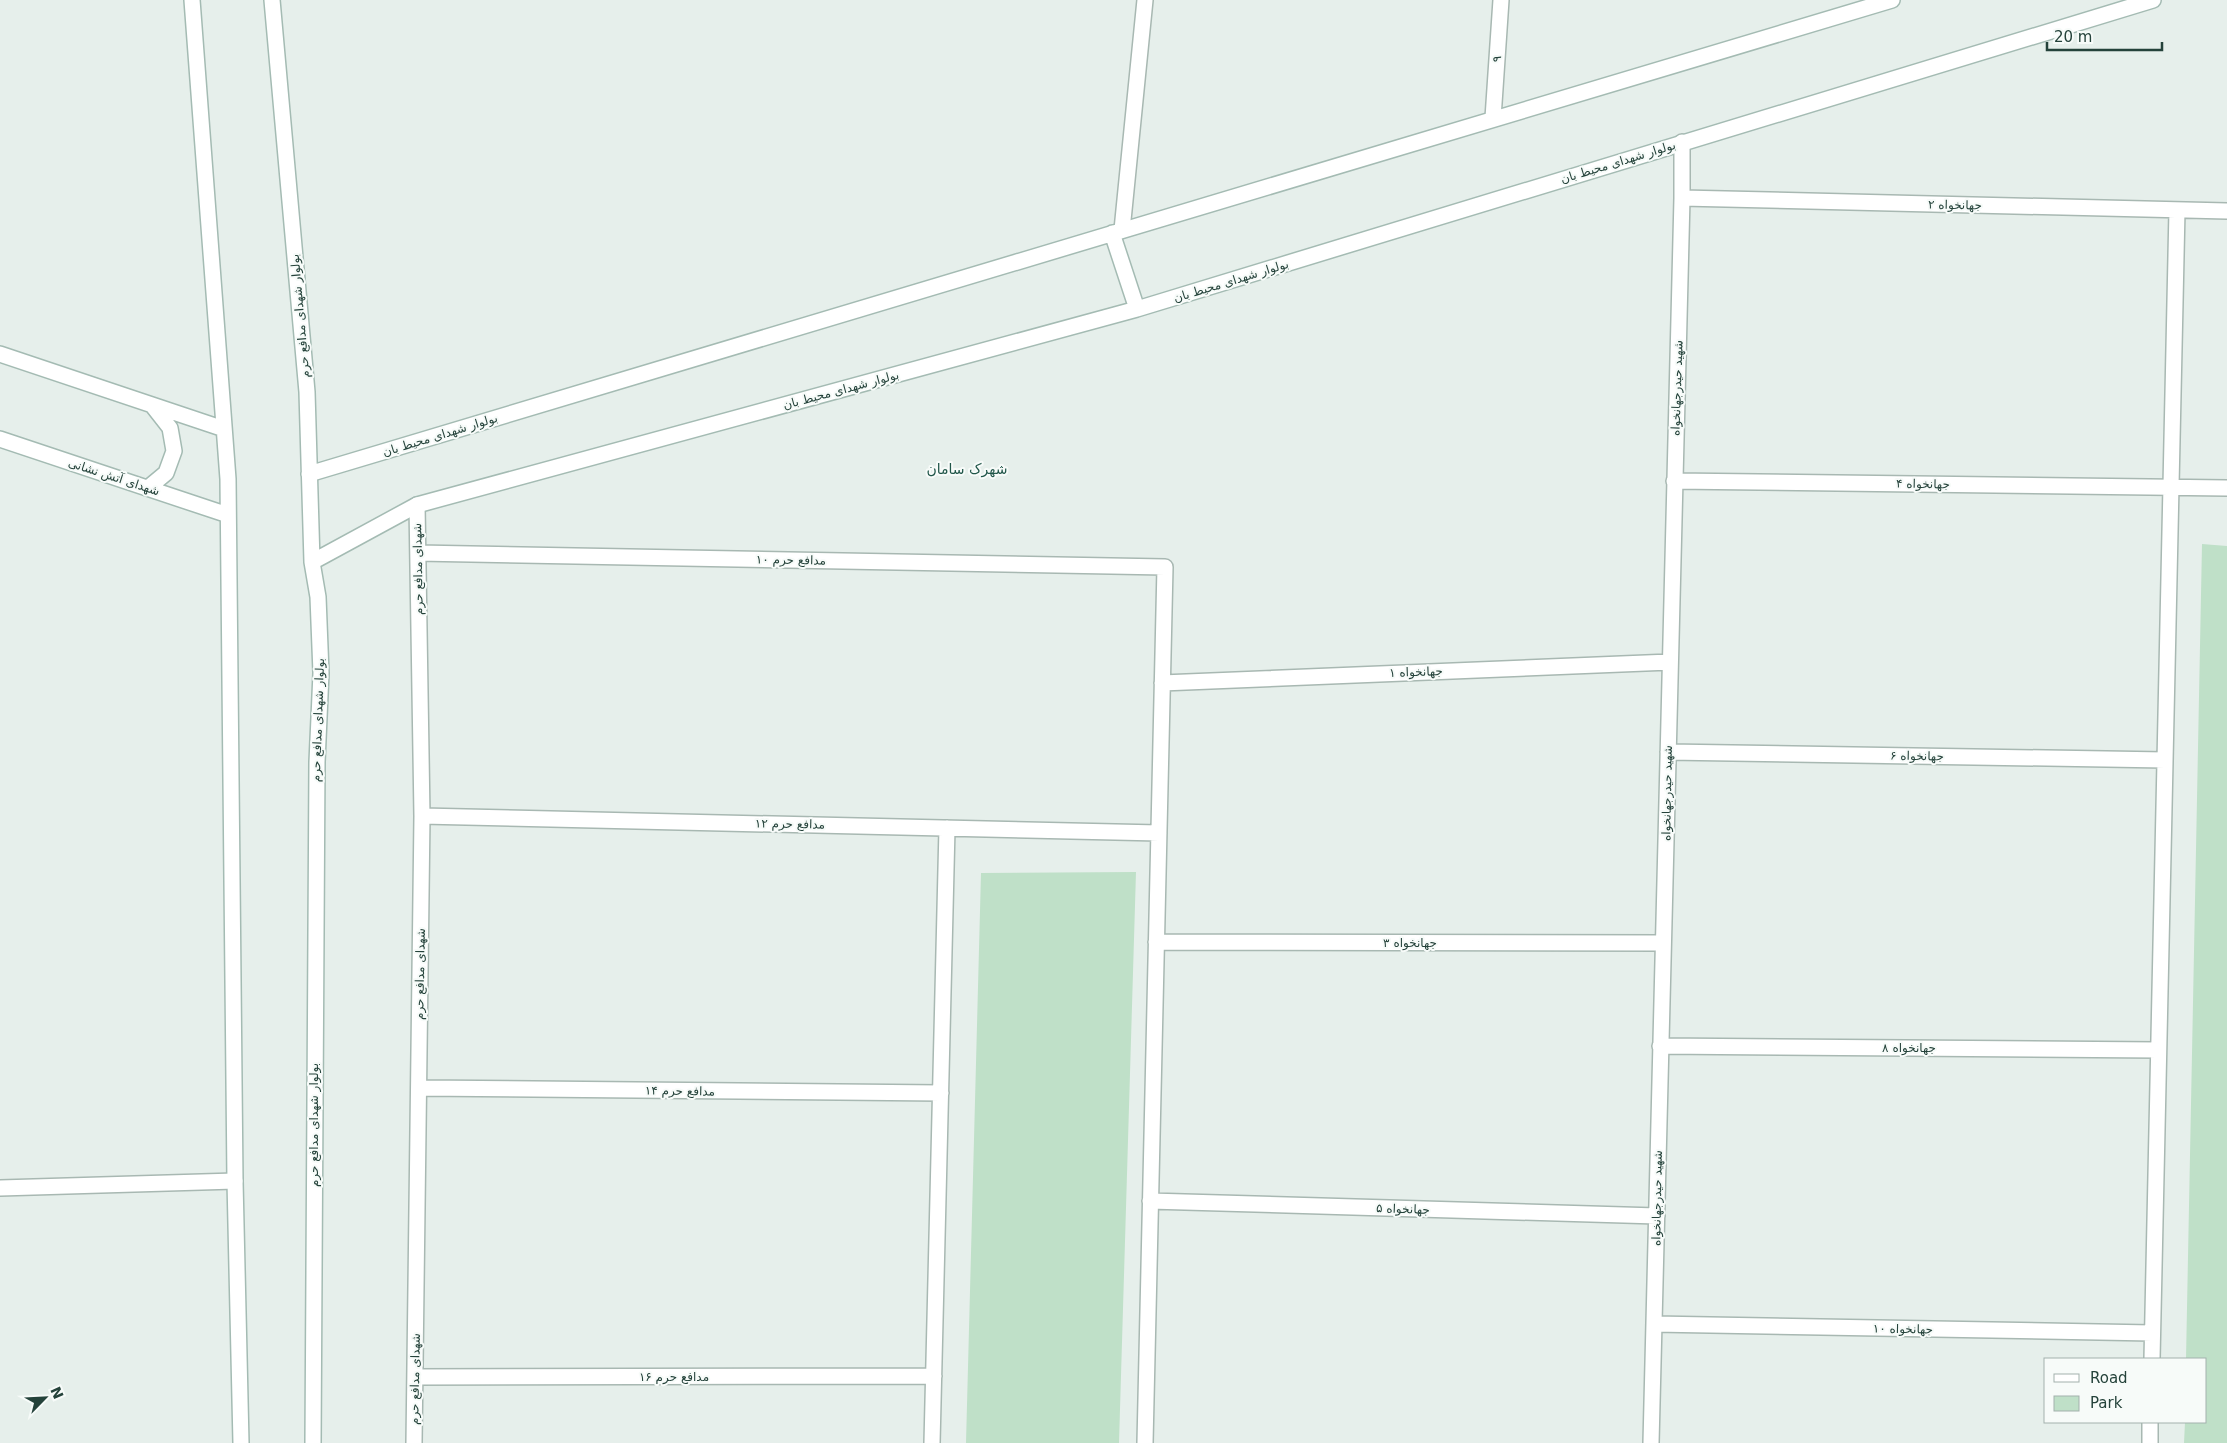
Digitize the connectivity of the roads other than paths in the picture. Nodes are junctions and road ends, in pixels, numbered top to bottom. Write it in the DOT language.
graph roads {
  1 [pos="192,0"];
  2 [pos="272,0"];
  3 [pos="1145,0"];
  4 [pos="1501,0"];
  5 [pos="1892,0"];
  6 [pos="2153,0"];
  7 [pos="1493,118"];
  8 [pos="1682,142"];
  9 [pos="1682,198"];
  10 [pos="2177,210"];
  11 [pos="2227,211"];
  12 [pos="1117,231"];
  13 [pos="1137,309"];
  14 [pos="0,354"];
  15 [pos="152,405"];
  16 [pos="224,429"];
  17 [pos="0,439"];
  18 [pos="309,474"];
  19 [pos="1674,481"];
  20 [pos="2171,487"];
  21 [pos="148,488"];
  22 [pos="2227,488"];
  23 [pos="417,505"];
  24 [pos="228,515"];
  25 [pos="418,553"];
  26 [pos="312,562"];
  27 [pos="1670,662"];
  28 [pos="1162,683"];
  29 [pos="1668,752"];
  30 [pos="2165,760"];
  31 [pos="422,816"];
  32 [pos="947,828"];
  33 [pos="1159,833"];
  34 [pos="1156,942"];
  35 [pos="1663,943"];
  36 [pos="1660,1046"];
  37 [pos="2158,1050"];
  38 [pos="418,1088"];
  39 [pos="940,1093"];
  40 [pos="235,1181"];
  41 [pos="0,1188"];
  42 [pos="1150,1201"];
  43 [pos="1657,1216"];
  44 [pos="1654,1324"];
  45 [pos="2152,1333"];
  46 [pos="2152,1358"];
  47 [pos="934,1376"];
  48 [pos="415,1377"];
  49 [pos="2150,1423"];
  50 [pos="241,1443"];
  51 [pos="312,1443"];
  52 [pos="414,1443"];
  53 [pos="932,1443"];
  54 [pos="1145,1443"];
  55 [pos="1651,1443"];
  56 [pos="2150,1443"];
  1 -- 16 [label="street"];
  2 -- 18 [label="street, بولوار شهدای مدافع حرم"];
  3 -- 12 [label="street"];
  4 -- 7 [label="street, ۹"];
  5 -- 7 [label="street, بولوار شهدای محیط بان"];
  6 -- 8 [label="street, بولوار شهدای محیط بان"];
  7 -- 12 [label="street, بولوار شهدای محیط بان"];
  8 -- 9 [label="street, شهید حیدرجهانخواه"];
  8 -- 13 [label="street, بولوار شهدای محیط بان"];
  9 -- 10 [label="street, جهانخواه ۲"];
  9 -- 19 [label="street, شهید حیدرجهانخواه"];
  10 -- 11 [label="street, جهانخواه ۲"];
  10 -- 20 [label="street"];
  12 -- 13 [label="street"];
  12 -- 18 [label="street, بولوار شهدای محیط بان"];
  13 -- 23 [label="street, بولوار شهدای محیط بان"];
  14 -- 15 [label="street"];
  15 -- 16 [label="street"];
  15 -- 21 [label="street"];
  16 -- 24 [label="street"];
  17 -- 21 [label="street, شهدای آتش نشانی"];
  18 -- 26 [label="street, بولوار شهدای مدافع حرم"];
  19 -- 20 [label="street, جهانخواه ۴"];
  19 -- 27 [label="street, شهید حیدرجهانخواه"];
  20 -- 22 [label="street, جهانخواه ۴"];
  20 -- 30 [label="street"];
  21 -- 24 [label="street, شهدای آتش نشانی"];
  23 -- 25 [label="street, شهدای مدافع حرم"];
  23 -- 26 [label="street, بولوار شهدای محیط بان"];
  24 -- 40 [label="street"];
  25 -- 28 [label="street, مدافع حرم ۱۰"];
  25 -- 31 [label="street, شهدای مدافع حرم"];
  26 -- 51 [label="street, بولوار شهدای مدافع حرم"];
  27 -- 28 [label="street, جهانخواه ۱"];
  27 -- 29 [label="street, شهید حیدرجهانخواه"];
  28 -- 33 [label="street"];
  29 -- 30 [label="street, جهانخواه ۶"];
  29 -- 35 [label="street, شهید حیدرجهانخواه"];
  30 -- 37 [label="street"];
  31 -- 32 [label="street, مدافع حرم ۱۲"];
  31 -- 38 [label="street, شهدای مدافع حرم"];
  32 -- 33 [label="street, مدافع حرم ۱۲"];
  32 -- 39 [label="street"];
  33 -- 34 [label="street"];
  34 -- 35 [label="street, جهانخواه ۳"];
  34 -- 42 [label="street"];
  35 -- 36 [label="street, شهید حیدرجهانخواه"];
  36 -- 37 [label="street, جهانخواه ۸"];
  36 -- 43 [label="street, شهید حیدرجهانخواه"];
  37 -- 45 [label="street"];
  38 -- 39 [label="street, مدافع حرم ۱۴"];
  38 -- 48 [label="street, شهدای مدافع حرم"];
  39 -- 47 [label="street"];
  40 -- 41 [label="street"];
  40 -- 50 [label="street"];
  42 -- 43 [label="street, جهانخواه ۵"];
  42 -- 54 [label="street"];
  43 -- 44 [label="street, شهید حیدرجهانخواه"];
  44 -- 45 [label="street, جهانخواه ۱۰"];
  44 -- 55 [label="street, شهید حیدرجهانخواه"];
  45 -- 46 [label="street"];
  47 -- 48 [label="street, مدافع حرم ۱۶"];
  47 -- 53 [label="street"];
  48 -- 52 [label="street, شهدای مدافع حرم"];
  49 -- 56 [label="street"];
}
